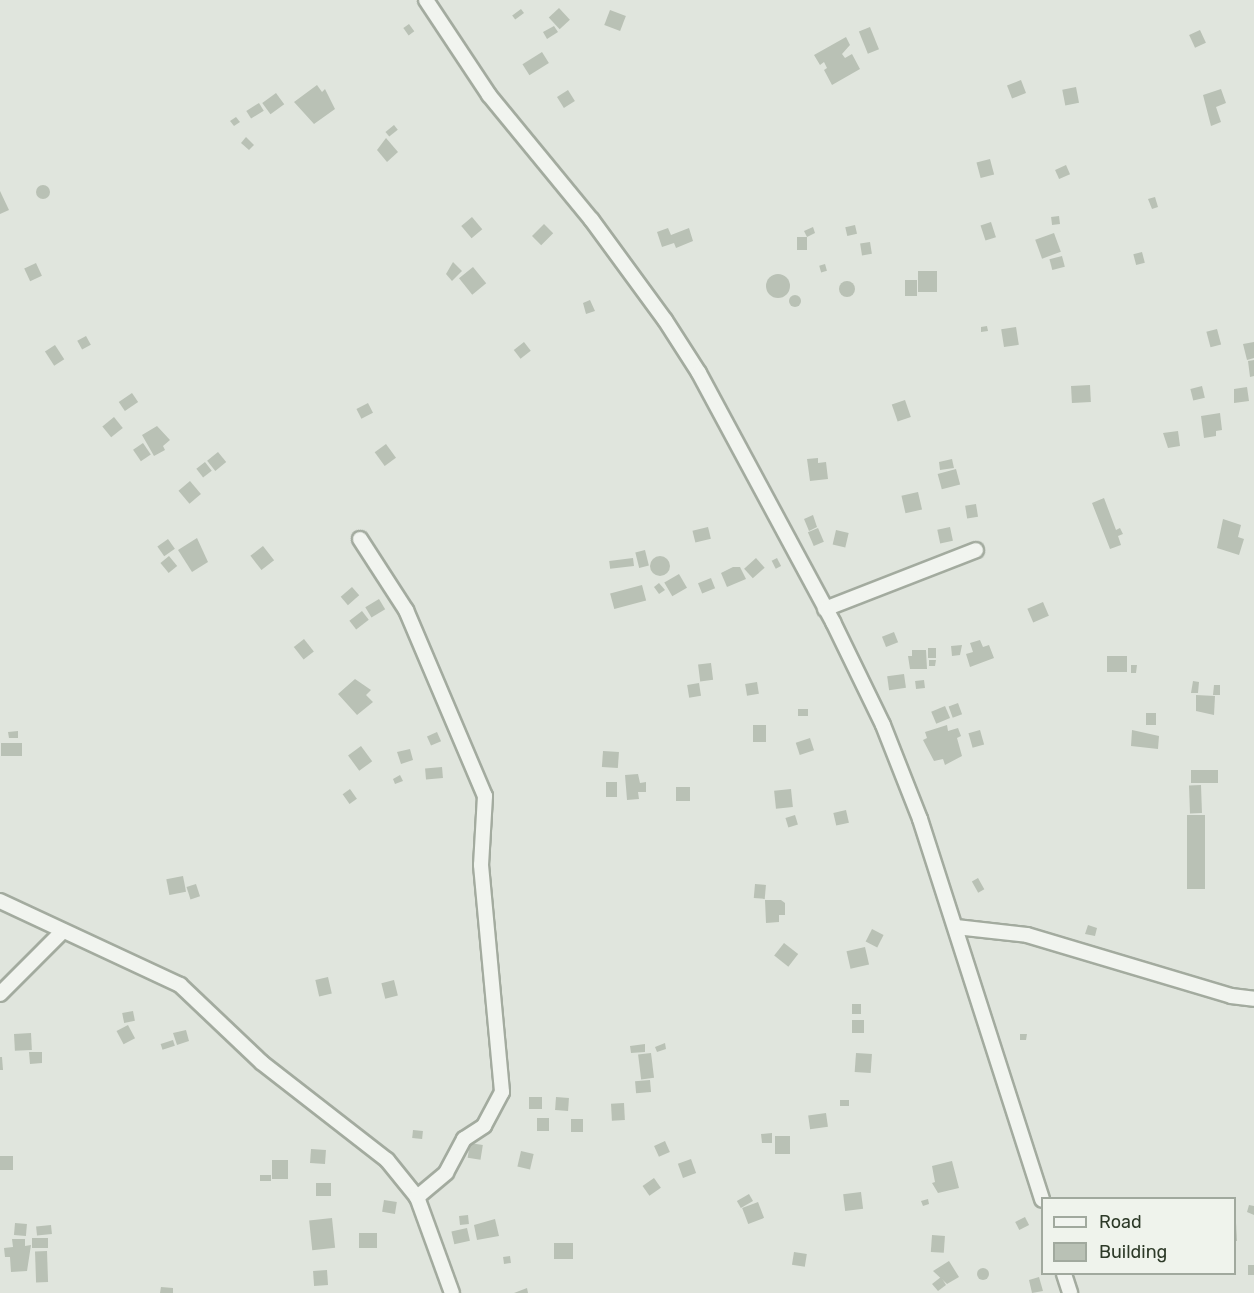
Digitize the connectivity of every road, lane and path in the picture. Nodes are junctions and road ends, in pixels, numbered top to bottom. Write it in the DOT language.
graph roads {
  1 [pos="426,0"];
  2 [pos="360,539"];
  3 [pos="976,550"];
  4 [pos="825,609"];
  5 [pos="0,901"];
  6 [pos="956,927"];
  7 [pos="63,931"];
  8 [pos="0,994"];
  9 [pos="1254,999"];
  10 [pos="417,1197"];
  11 [pos="1041,1197"];
  12 [pos="1064,1275"];
  13 [pos="452,1293"];
  14 [pos="1070,1293"];
  1 -- 4 [label="street"];
  2 -- 10 [label="street"];
  3 -- 4 [label="street"];
  4 -- 6 [label="street"];
  5 -- 7 [label="street"];
  6 -- 9 [label="street"];
  6 -- 11 [label="street"];
  7 -- 8 [label="street"];
  7 -- 10 [label="street"];
  10 -- 13 [label="street"];
  12 -- 14 [label="street"];
}
